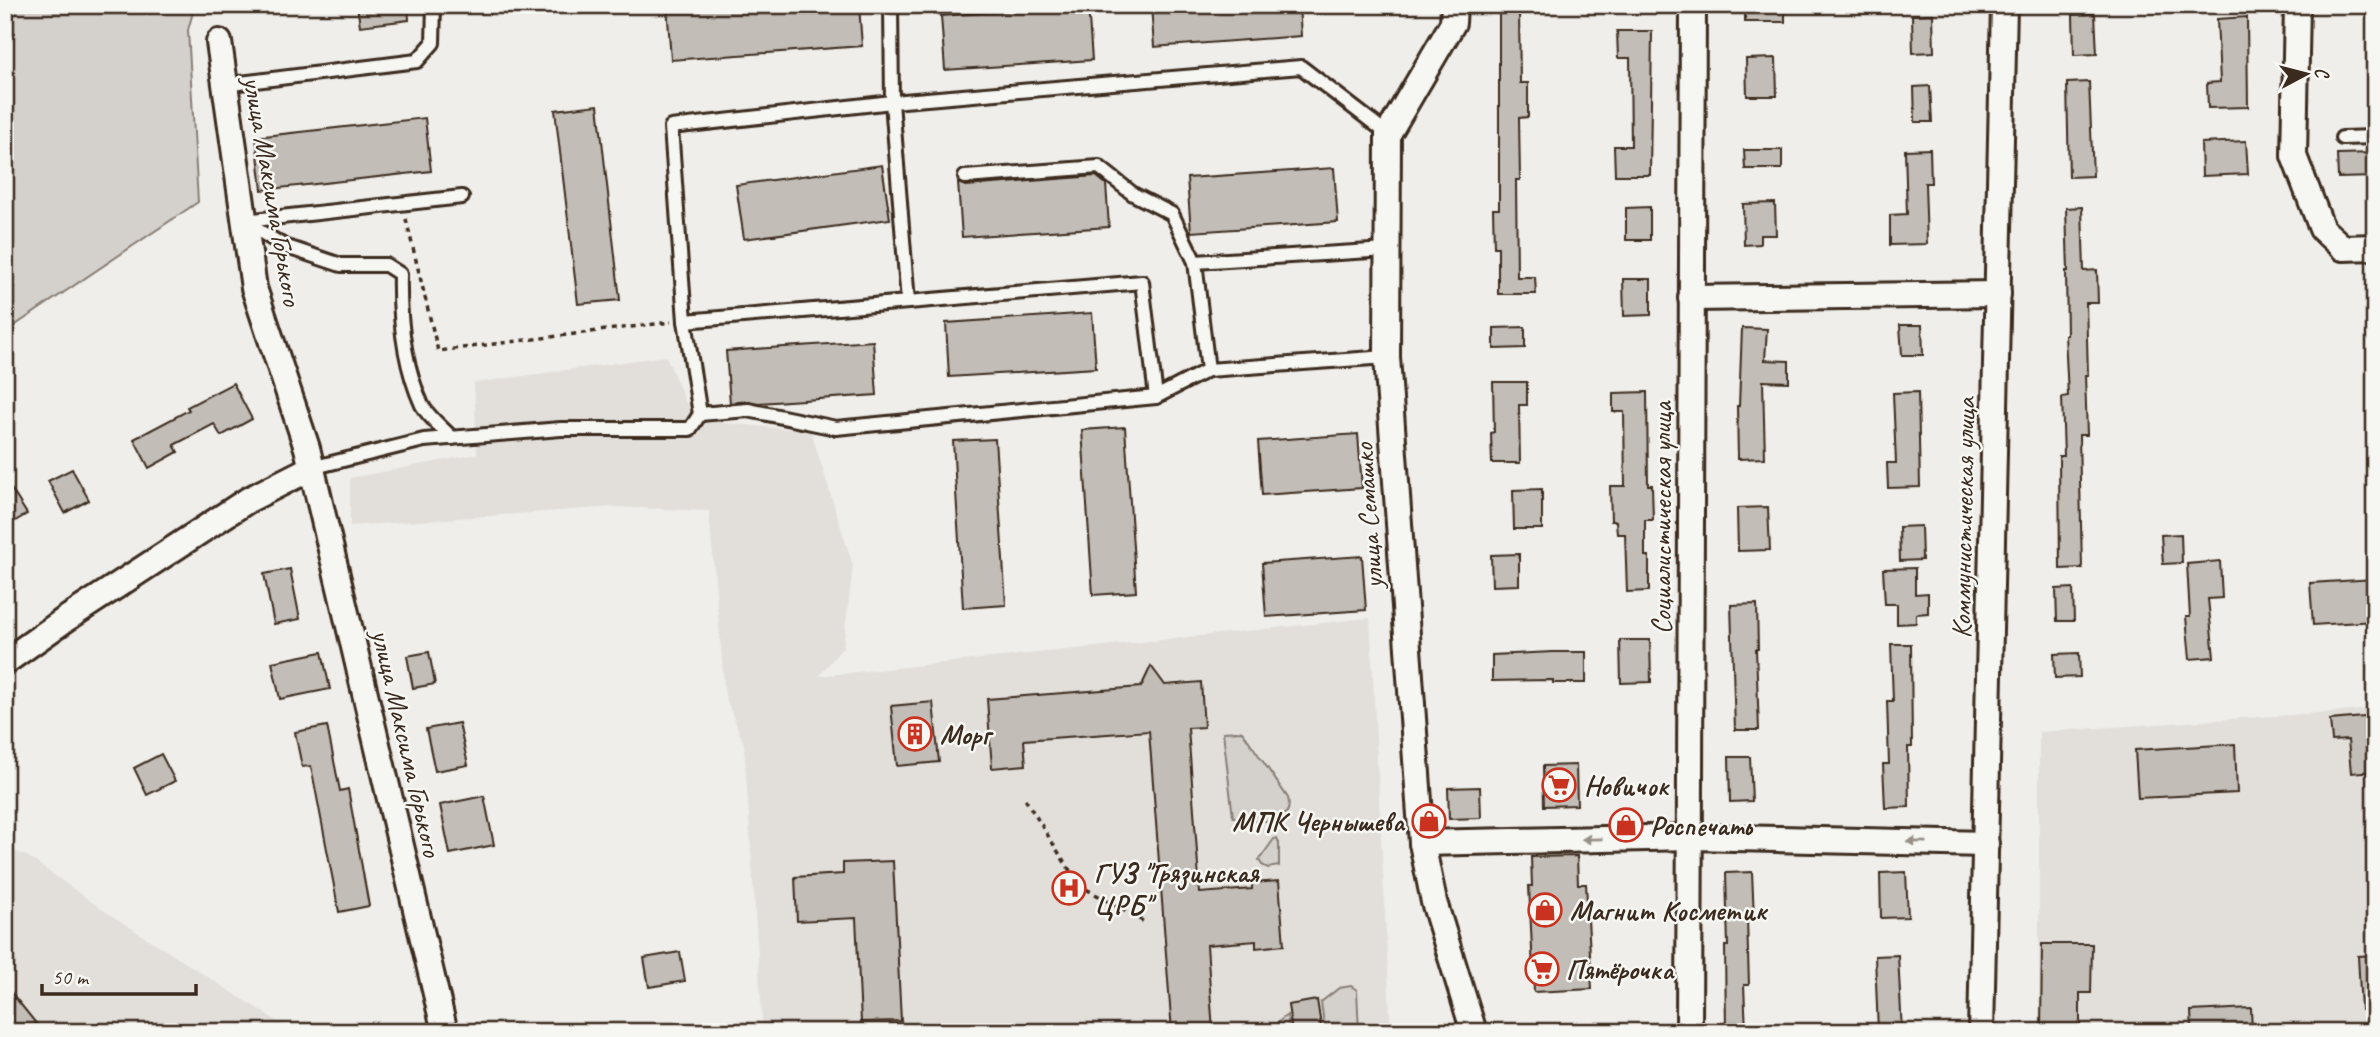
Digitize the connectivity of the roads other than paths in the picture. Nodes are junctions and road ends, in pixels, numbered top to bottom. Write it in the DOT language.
graph roads {
  1 [pos="434,5"];
  2 [pos="891,5"];
  3 [pos="1454,5"];
  4 [pos="1693,5"];
  5 [pos="2004,5"];
  6 [pos="2297,5"];
  7 [pos="219,42"];
  8 [pos="224,85"];
  9 [pos="892,102"];
  10 [pos="1388,134"];
  11 [pos="2375,137"];
  12 [pos="2342,138"];
  13 [pos="965,177"];
  14 [pos="462,197"];
  15 [pos="244,221"];
  16 [pos="2375,247"];
  17 [pos="1387,250"];
  18 [pos="1195,262"];
  19 [pos="1998,295"];
  20 [pos="1691,298"];
  21 [pos="908,302"];
  22 [pos="685,321"];
  23 [pos="1387,357"];
  24 [pos="1208,370"];
  25 [pos="1156,397"];
  26 [pos="700,414"];
  27 [pos="452,438"];
  28 [pos="311,468"];
  29 [pos="5,662"];
  30 [pos="1691,837"];
  31 [pos="1422,843"];
  32 [pos="1986,844"];
  33 [pos="445,1032"];
  34 [pos="1474,1032"];
  35 [pos="1689,1032"];
  36 [pos="1980,1032"];
  1 -- 8 [label="lane"];
  2 -- 9 [label="lane"];
  3 -- 10 [label="street, улица Семашко"];
  4 -- 20 [label="street, Социалистическая улица"];
  5 -- 19 [label="street, Коммунистическая улица"];
  6 -- 16 [label="street"];
  7 -- 8 [label="street, улица Максима Горького"];
  8 -- 15 [label="street, улица Максима Горького"];
  9 -- 10 [label="lane"];
  9 -- 21 [label="lane"];
  9 -- 22 [label="lane"];
  10 -- 17 [label="street, улица Семашко"];
  11 -- 12 [label="lane"];
  13 -- 18 [label="lane"];
  14 -- 15 [label="lane"];
  15 -- 27 [label="lane"];
  15 -- 28 [label="street, улица Максима Горького"];
  17 -- 18 [label="lane"];
  17 -- 23 [label="street, улица Семашко"];
  18 -- 24 [label="lane"];
  19 -- 20 [label="street"];
  19 -- 32 [label="street, Коммунистическая улица"];
  20 -- 30 [label="street, Социалистическая улица"];
  21 -- 22 [label="lane"];
  21 -- 25 [label="lane"];
  22 -- 26 [label="lane"];
  23 -- 24 [label="lane"];
  23 -- 31 [label="street, улица Семашко"];
  24 -- 25 [label="lane"];
  25 -- 26 [label="lane"];
  26 -- 27 [label="lane"];
  27 -- 28 [label="lane"];
  28 -- 29 [label="street"];
  28 -- 33 [label="street, улица Максима Горького"];
  30 -- 31 [label="street, one-way"];
  32 -- 30 [label="street, one-way"];
  30 -- 35 [label="street, Социалистическая улица"];
  31 -- 34 [label="street, улица Семашко"];
  32 -- 36 [label="street, Коммунистическая улица"];
}
